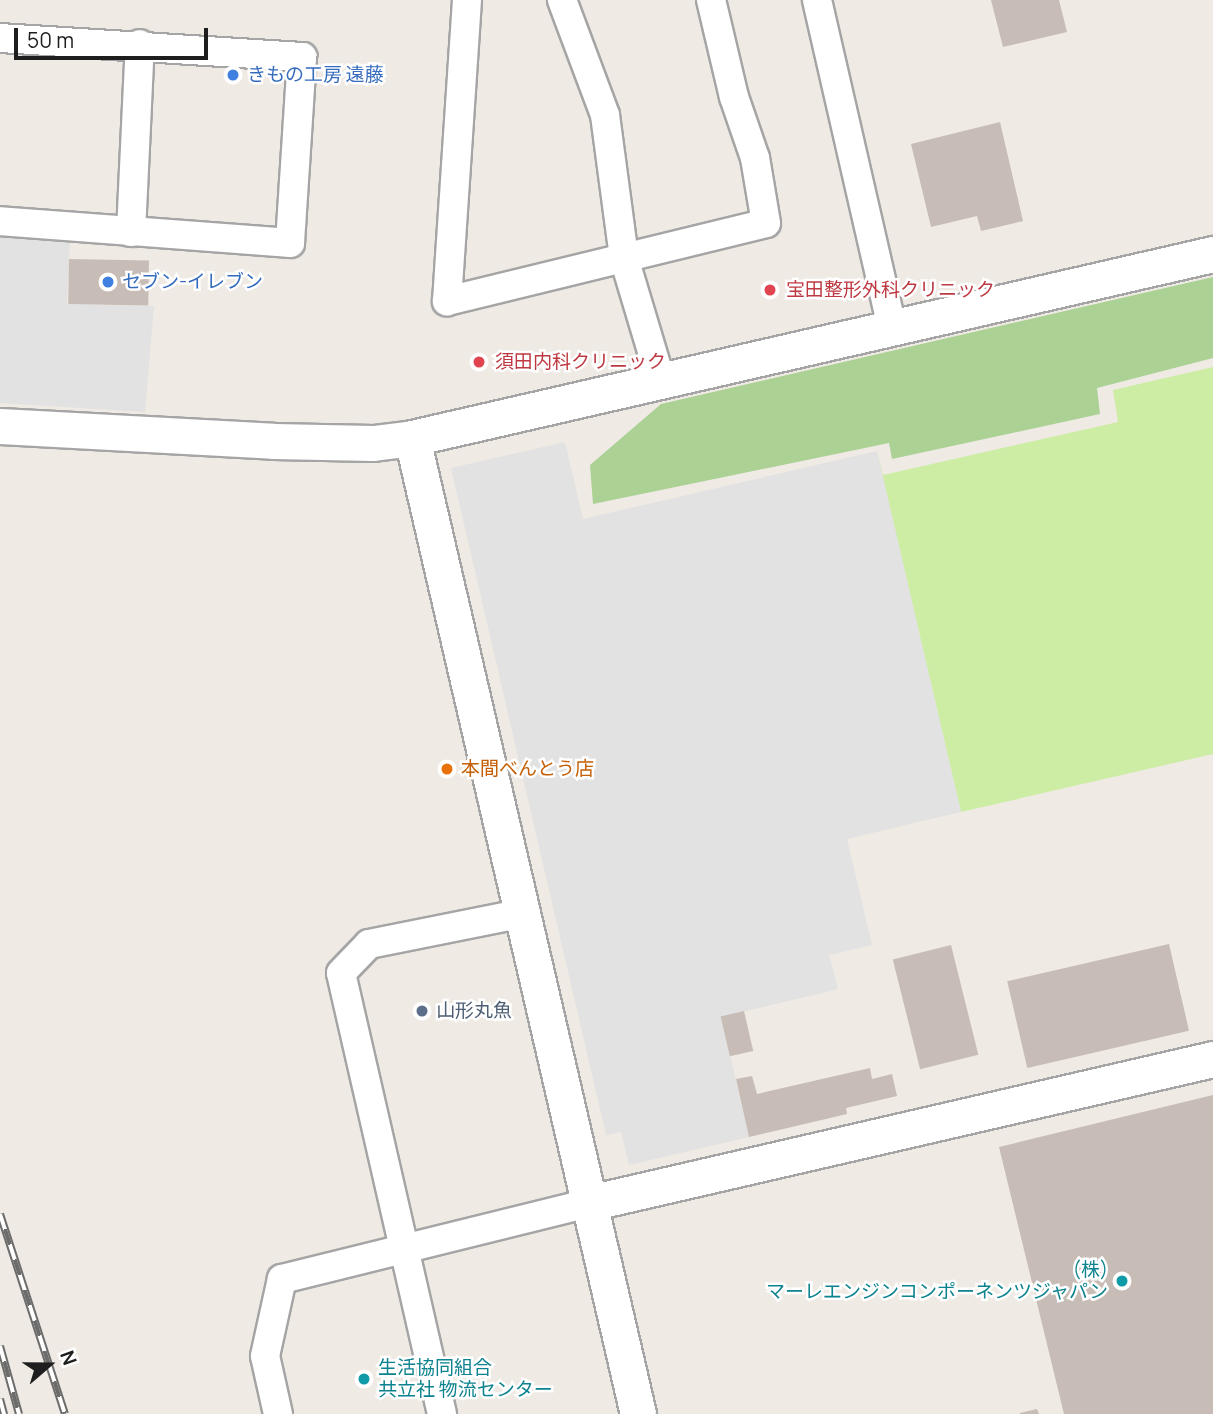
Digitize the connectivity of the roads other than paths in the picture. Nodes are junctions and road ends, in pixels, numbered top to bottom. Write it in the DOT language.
graph roads {
  1 [pos="467,0"];
  2 [pos="562,0"];
  3 [pos="711,0"];
  4 [pos="817,0"];
  5 [pos="0,38"];
  6 [pos="140,44"];
  7 [pos="0,221"];
  8 [pos="131,232"];
  9 [pos="1213,254"];
  10 [pos="624,258"];
  11 [pos="892,327"];
  12 [pos="661,381"];
  13 [pos="0,426"];
  14 [pos="412,438"];
  15 [pos="524,913"];
  16 [pos="1213,1059"];
  17 [pos="589,1203"];
  18 [pos="404,1247"];
  19 [pos="278,1414"];
  20 [pos="442,1414"];
  21 [pos="639,1414"];
  1 -- 10 [label="street"];
  2 -- 10 [label="street"];
  3 -- 10 [label="street"];
  4 -- 11 [label="street"];
  5 -- 6 [label="street"];
  6 -- 8 [label="street"];
  6 -- 8 [label="street"];
  7 -- 8 [label="street"];
  9 -- 11 [label="street"];
  10 -- 12 [label="street"];
  11 -- 12 [label="street"];
  12 -- 14 [label="street"];
  13 -- 14 [label="street"];
  14 -- 15 [label="street"];
  15 -- 17 [label="street"];
  15 -- 18 [label="street"];
  16 -- 17 [label="street"];
  17 -- 18 [label="street"];
  17 -- 21 [label="street"];
  18 -- 19 [label="street"];
  18 -- 20 [label="street"];
}
